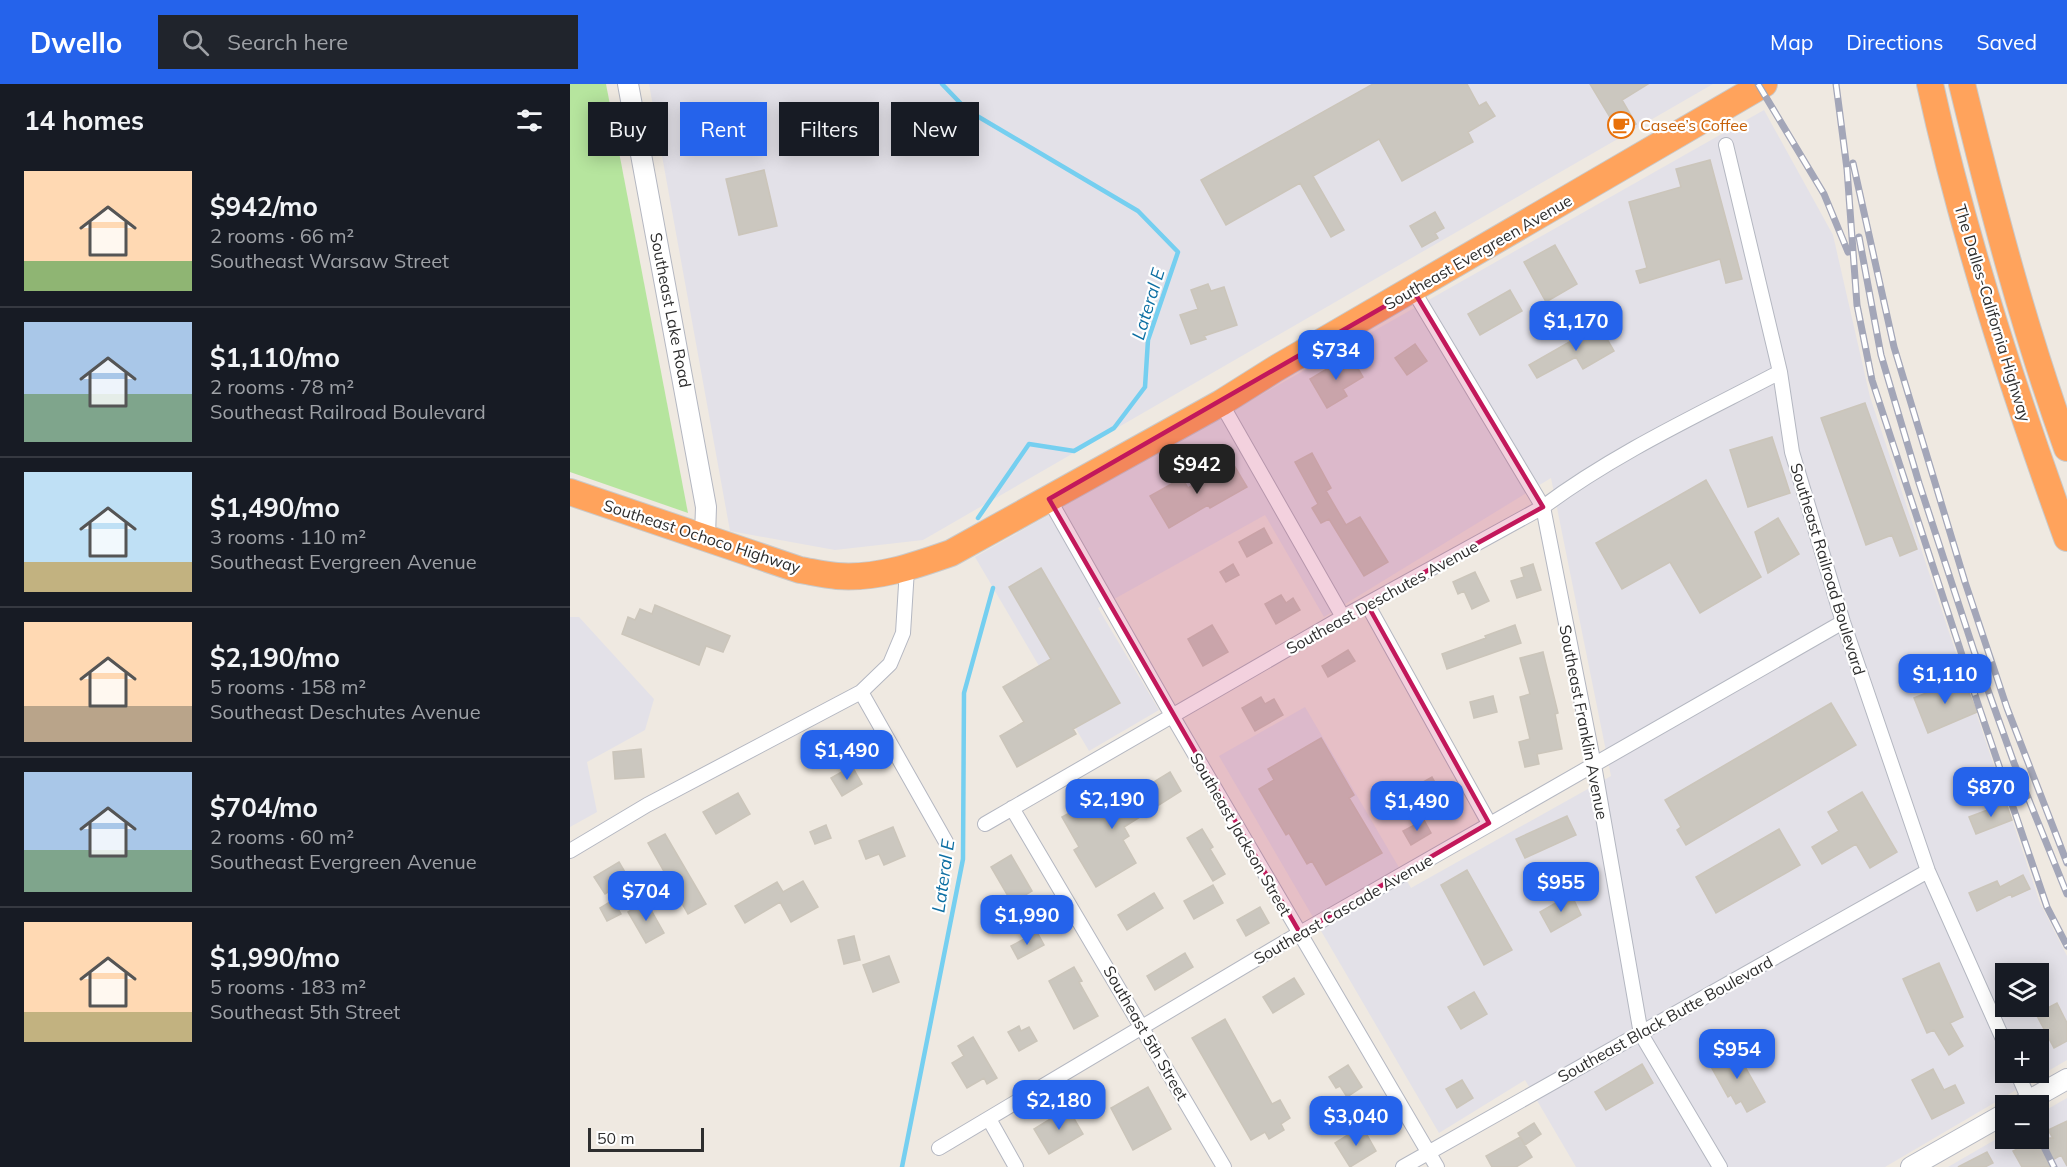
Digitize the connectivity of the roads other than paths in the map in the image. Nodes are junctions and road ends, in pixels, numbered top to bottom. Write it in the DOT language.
graph roads {
  1 [pos="628,84"];
  2 [pos="1764,84"];
  3 [pos="1962,84"];
  4 [pos="1929,90"];
  5 [pos="1725,145"];
  6 [pos="1413,290"];
  7 [pos="1780,372"];
  8 [pos="1221,403"];
  9 [pos="2067,448"];
  10 [pos="570,492"];
  11 [pos="1049,499"];
  12 [pos="1543,507"];
  13 [pos="705,536"];
  14 [pos="2067,538"];
  15 [pos="907,569"];
  16 [pos="1367,604"];
  17 [pos="1343,617"];
  18 [pos="1843,622"];
  19 [pos="861,692"];
  20 [pos="1173,717"];
  21 [pos="1594,765"];
  22 [pos="1012,808"];
  23 [pos="1490,823"];
  24 [pos="985,824"];
  25 [pos="946,842"];
  26 [pos="570,851"];
  27 [pos="1928,871"];
  28 [pos="1300,933"];
  29 [pos="1143,1027"];
  30 [pos="1998,1029"];
  31 [pos="1641,1034"];
  32 [pos="2067,1079"];
  33 [pos="2038,1095"];
  34 [pos="989,1119"];
  35 [pos="1995,1119"];
  36 [pos="939,1148"];
  37 [pos="1428,1152"];
  38 [pos="1016,1167"];
  39 [pos="1224,1167"];
  40 [pos="1403,1167"];
  41 [pos="1437,1167"];
  42 [pos="1720,1167"];
  43 [pos="1911,1167"];
  1 -- 13 [label="street, Southeast Lake Road"];
  2 -- 6 [label="highway, Southeast Evergreen Avenue"];
  3 -- 9 [label="highway, The Dalles-California Highway"];
  4 -- 14 [label="highway, The Dalles-California Highway"];
  5 -- 7 [label="street, Southeast Railroad Boulevard"];
  6 -- 8 [label="highway, Southeast Evergreen Avenue"];
  6 -- 12 [label="street, Southeast Franklin Avenue"];
  7 -- 12 [label="street, Southeast Deschutes Avenue"];
  7 -- 18 [label="street, Southeast Railroad Boulevard"];
  8 -- 11 [label="highway, Southeast Evergreen Avenue"];
  8 -- 17 [label="street"];
  10 -- 13 [label="highway, Southeast Ochoco Highway"];
  11 -- 15 [label="highway, Southeast Evergreen Avenue"];
  11 -- 20 [label="street, Southeast Jackson Street"];
  12 -- 16 [label="street, Southeast Deschutes Avenue"];
  12 -- 21 [label="street, Southeast Franklin Avenue"];
  13 -- 15 [label="highway, Southeast Ochoco Highway"];
  15 -- 19 [label="street"];
  16 -- 17 [label="street, Southeast Deschutes Avenue"];
  16 -- 23 [label="street"];
  17 -- 20 [label="street, Southeast Deschutes Avenue"];
  18 -- 21 [label="street, Southeast Cascade Avenue"];
  18 -- 27 [label="street, Southeast Railroad Boulevard"];
  19 -- 25 [label="street"];
  19 -- 26 [label="street"];
  20 -- 22 [label="street, Southeast Deschutes Avenue"];
  20 -- 28 [label="street, Southeast Jackson Street"];
  21 -- 23 [label="street, Southeast Cascade Avenue"];
  21 -- 31 [label="street, Southeast Franklin Avenue"];
  22 -- 24 [label="street, Southeast Deschutes Avenue"];
  22 -- 29 [label="street, Southeast 5th Street"];
  23 -- 28 [label="street, Southeast Cascade Avenue"];
  27 -- 30 [label="street, Southeast Railroad Boulevard"];
  27 -- 31 [label="street, Southeast Black Butte Boulevard"];
  28 -- 29 [label="street, Southeast Cascade Avenue"];
  28 -- 37 [label="street, Southeast Jackson Street"];
  29 -- 34 [label="street, Southeast Cascade Avenue"];
  29 -- 39 [label="street, Southeast 5th Street"];
  31 -- 37 [label="street, Southeast Black Butte Boulevard"];
  31 -- 42 [label="street, Southeast Franklin Avenue"];
  32 -- 33 [label="street"];
  34 -- 36 [label="street, Southeast Cascade Avenue"];
  34 -- 38 [label="street"];
  35 -- 43 [label="street"];
  37 -- 40 [label="street, Southeast Black Butte Boulevard"];
  37 -- 41 [label="street, Southeast Jackson Street"];
}
